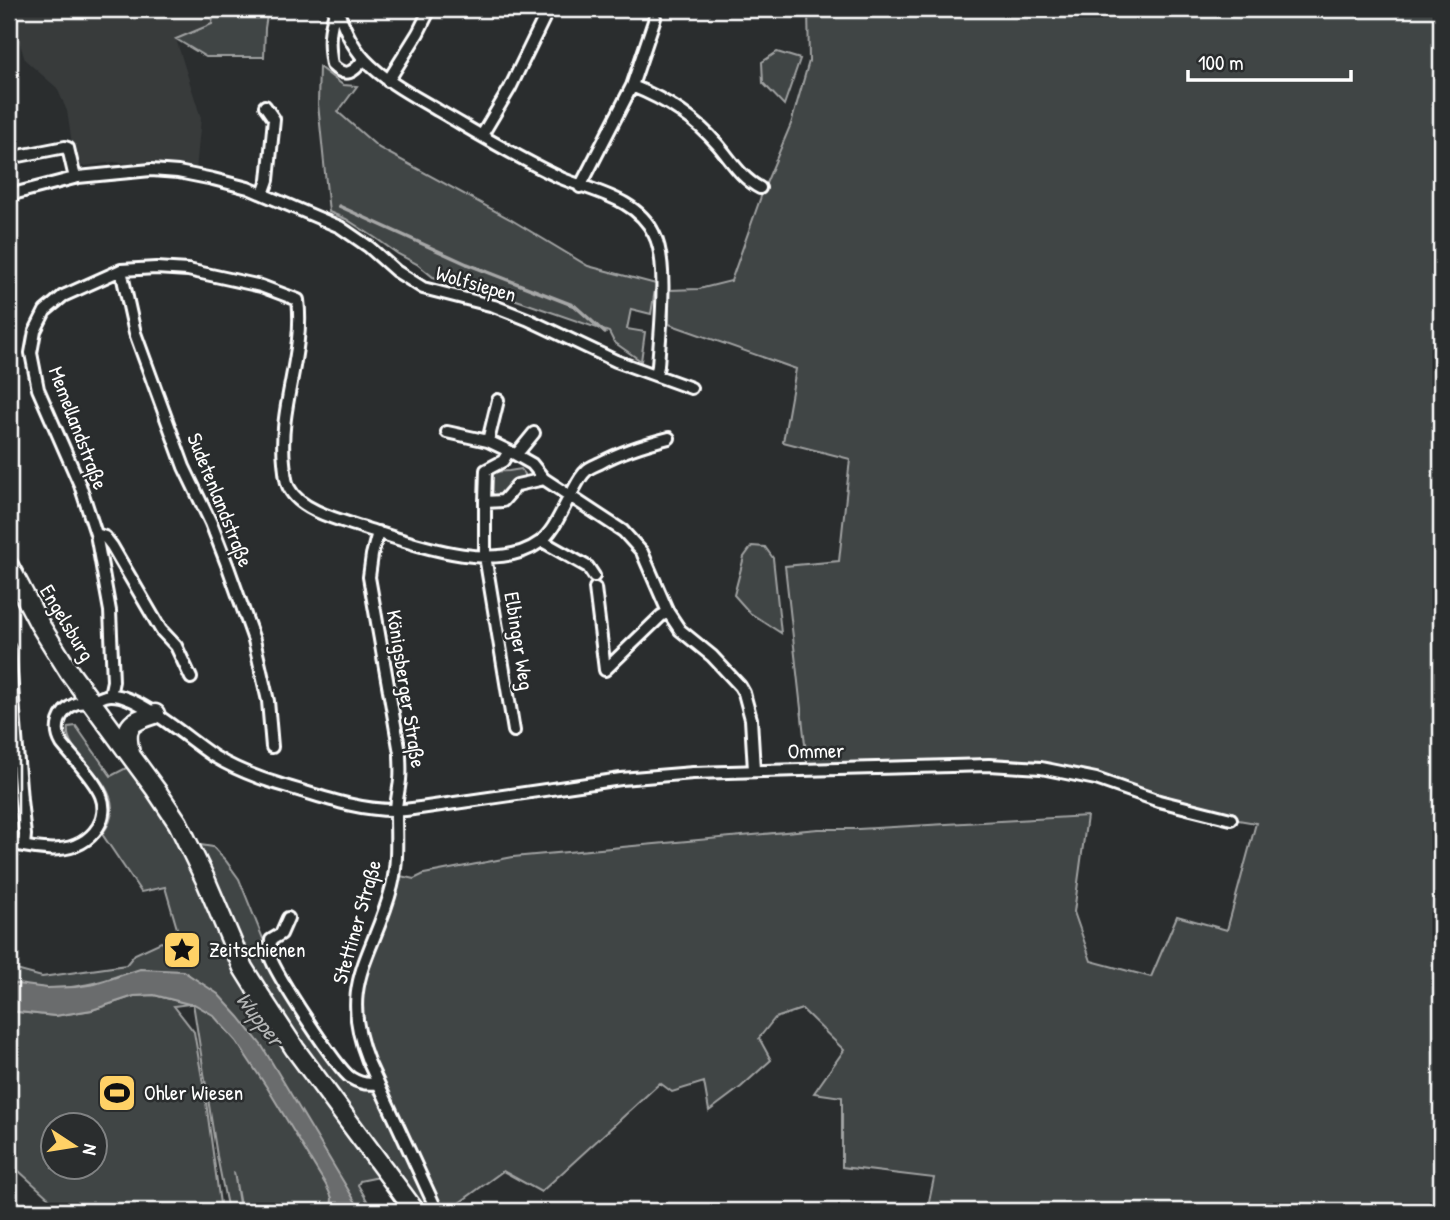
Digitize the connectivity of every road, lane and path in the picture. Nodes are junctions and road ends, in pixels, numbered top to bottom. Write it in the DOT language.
graph roads {
  1 [pos="337,9"];
  2 [pos="430,9"];
  3 [pos="546,14"];
  4 [pos="655,18"];
  5 [pos="364,59"];
  6 [pos="388,81"];
  7 [pos="632,86"];
  8 [pos="265,107"];
  9 [pos="482,135"];
  10 [pos="9,158"];
  11 [pos="75,178"];
  12 [pos="580,187"];
  13 [pos="760,188"];
  14 [pos="263,194"];
  15 [pos="9,195"];
  16 [pos="121,270"];
  17 [pos="656,375"];
  18 [pos="691,388"];
  19 [pos="498,400"];
  20 [pos="447,432"];
  21 [pos="534,433"];
  22 [pos="669,438"];
  23 [pos="488,441"];
  24 [pos="512,453"];
  25 [pos="544,479"];
  26 [pos="570,497"];
  27 [pos="485,502"];
  28 [pos="378,533"];
  29 [pos="96,534"];
  30 [pos="542,541"];
  31 [pos="485,556"];
  32 [pos="9,566"];
  33 [pos="668,612"];
  34 [pos="9,648"];
  35 [pos="191,678"];
  36 [pos="110,695"];
  37 [pos="83,702"];
  38 [pos="155,714"];
  39 [pos="514,731"];
  40 [pos="272,747"];
  41 [pos="131,756"];
  42 [pos="754,770"];
  43 [pos="396,811"];
  44 [pos="1231,819"];
  45 [pos="9,843"];
  46 [pos="23,846"];
  47 [pos="288,918"];
  48 [pos="377,1083"];
  49 [pos="415,1211"];
  50 [pos="437,1211"];
  1 -- 5 [label="street"];
  1 -- 5 [label="street"];
  2 -- 6 [label="street"];
  3 -- 9 [label="street"];
  4 -- 7 [label="street"];
  5 -- 6 [label="street"];
  6 -- 9 [label="street"];
  7 -- 12 [label="street"];
  7 -- 13 [label="street"];
  8 -- 14 [label="street"];
  9 -- 12 [label="street"];
  10 -- 11 [label="street"];
  11 -- 14 [label="street, Wolfsiepen"];
  11 -- 15 [label="street, Wolfsiepen"];
  12 -- 17 [label="street"];
  14 -- 17 [label="street, Wolfsiepen"];
  16 -- 28 [label="street, Memellandstraße"];
  16 -- 29 [label="street, Memellandstraße"];
  16 -- 40 [label="street, Sudetenlandstraße"];
  17 -- 18 [label="street, Wolfsiepen"];
  19 -- 23 [label="street"];
  20 -- 23 [label="street"];
  21 -- 24 [label="street, Elbinger Weg"];
  22 -- 26 [label="street"];
  23 -- 24 [label="street"];
  24 -- 25 [label="street"];
  24 -- 27 [label="street, Elbinger Weg"];
  25 -- 26 [label="street"];
  25 -- 27 [label="street"];
  26 -- 30 [label="street"];
  26 -- 33 [label="street"];
  27 -- 31 [label="street, Elbinger Weg"];
  28 -- 31 [label="street"];
  28 -- 43 [label="street, Königsberger Straße"];
  29 -- 35 [label="street, Memellandstraße"];
  29 -- 36 [label="street, Memellandstraße"];
  30 -- 31 [label="street"];
  30 -- 33 [label="street"];
  31 -- 39 [label="street, Elbinger Weg"];
  32 -- 37 [label="main road, Engelsburg"];
  33 -- 42 [label="street"];
  34 -- 46 [label="street"];
  36 -- 37 [label="street"];
  36 -- 38 [label="street"];
  37 -- 41 [label="main road, Engelsburg"];
  37 -- 46 [label="street"];
  38 -- 41 [label="main road"];
  38 -- 43 [label="street"];
  41 -- 49 [label="main road, Engelsburg"];
  42 -- 43 [label="street, Ommer"];
  42 -- 44 [label="street, Ommer"];
  43 -- 48 [label="street, Stettiner Straße"];
  45 -- 46 [label="street"];
  47 -- 48 [label="street"];
  48 -- 50 [label="street, Stettiner Straße"];
}
